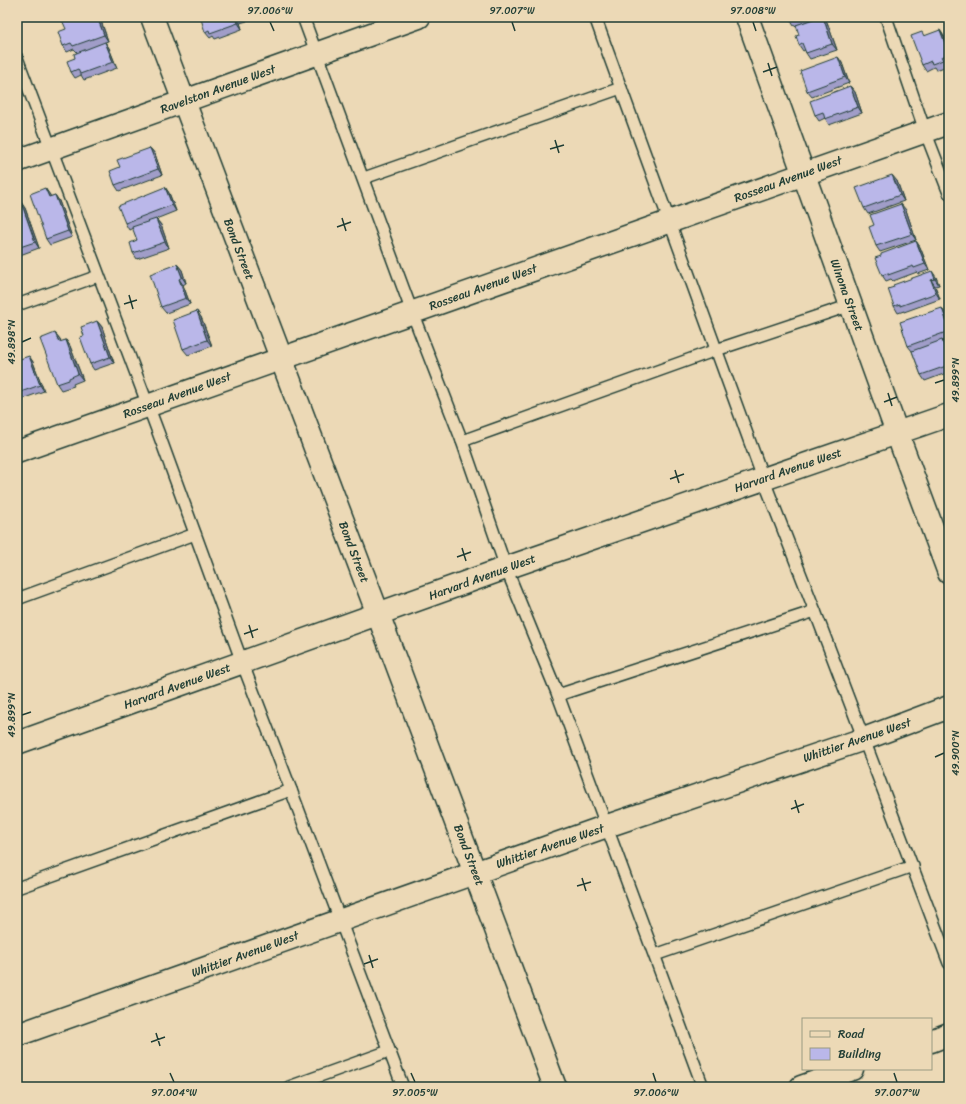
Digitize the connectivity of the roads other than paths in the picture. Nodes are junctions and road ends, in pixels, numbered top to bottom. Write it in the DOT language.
graph roads {
  1 [pos="152,17"];
  2 [pos="304,17"];
  3 [pos="419,17"];
  4 [pos="595,17"];
  5 [pos="747,17"];
  6 [pos="886,17"];
  7 [pos="317,53"];
  8 [pos="17,58"];
  9 [pos="621,88"];
  10 [pos="184,101"];
  11 [pos="949,122"];
  12 [pos="925,131"];
  13 [pos="51,149"];
  14 [pos="17,160"];
  15 [pos="804,173"];
  16 [pos="364,178"];
  17 [pos="949,192"];
  18 [pos="670,221"];
  19 [pos="98,276"];
  20 [pos="851,304"];
  21 [pos="17,305"];
  22 [pos="412,312"];
  23 [pos="716,350"];
  24 [pos="280,358"];
  25 [pos="148,405"];
  26 [pos="949,415"];
  27 [pos="897,433"];
  28 [pos="462,441"];
  29 [pos="17,452"];
  30 [pos="763,478"];
  31 [pos="196,534"];
  32 [pos="506,568"];
  33 [pos="949,573"];
  34 [pos="17,598"];
  35 [pos="815,611"];
  36 [pos="378,614"];
  37 [pos="242,662"];
  38 [pos="558,695"];
  39 [pos="949,707"];
  40 [pos="864,739"];
  41 [pos="17,743"];
  42 [pos="291,790"];
  43 [pos="607,826"];
  44 [pos="913,866"];
  45 [pos="475,872"];
  46 [pos="17,888"];
  47 [pos="340,920"];
  48 [pos="655,955"];
  49 [pos="949,962"];
  50 [pos="949,1034"];
  51 [pos="17,1035"];
  52 [pos="932,1041"];
  53 [pos="389,1051"];
  54 [pos="849,1070"];
  55 [pos="289,1087"];
  56 [pos="403,1087"];
  57 [pos="554,1087"];
  58 [pos="704,1087"];
  59 [pos="801,1087"];
  1 -- 10 [label="street, Bond Street"];
  2 -- 7 [label="lane"];
  3 -- 7 [label="street, Ravelston Avenue West"];
  4 -- 9 [label="lane"];
  5 -- 15 [label="street, Winona Street"];
  6 -- 12 [label="lane"];
  7 -- 10 [label="street, Ravelston Avenue West"];
  7 -- 16 [label="lane"];
  8 -- 13 [label="lane"];
  9 -- 16 [label="lane"];
  9 -- 18 [label="lane"];
  10 -- 13 [label="street, Ravelston Avenue West"];
  10 -- 24 [label="street, Bond Street"];
  11 -- 12 [label="street, Rosseau Avenue West"];
  12 -- 15 [label="street, Rosseau Avenue West"];
  12 -- 17 [label="lane"];
  13 -- 14 [label="street, Ravelston Avenue West"];
  13 -- 19 [label="lane"];
  15 -- 18 [label="street, Rosseau Avenue West"];
  15 -- 20 [label="street, Winona Street"];
  16 -- 22 [label="lane"];
  18 -- 22 [label="street, Rosseau Avenue West"];
  18 -- 23 [label="lane"];
  19 -- 21 [label="lane"];
  19 -- 25 [label="lane"];
  20 -- 23 [label="lane"];
  20 -- 27 [label="street, Winona Street"];
  22 -- 24 [label="street, Rosseau Avenue West"];
  22 -- 28 [label="lane"];
  23 -- 28 [label="lane"];
  23 -- 30 [label="lane"];
  24 -- 25 [label="street, Rosseau Avenue West"];
  24 -- 36 [label="street, Bond Street"];
  25 -- 29 [label="street, Rosseau Avenue West"];
  25 -- 31 [label="lane"];
  26 -- 27 [label="street, Harvard Avenue West"];
  27 -- 30 [label="street, Harvard Avenue West"];
  27 -- 33 [label="street, Winona Street"];
  28 -- 32 [label="lane"];
  30 -- 32 [label="street, Harvard Avenue West"];
  30 -- 35 [label="lane"];
  31 -- 34 [label="lane"];
  31 -- 37 [label="lane"];
  32 -- 36 [label="street, Harvard Avenue West"];
  32 -- 38 [label="lane"];
  35 -- 38 [label="lane"];
  35 -- 40 [label="lane"];
  36 -- 37 [label="street, Harvard Avenue West"];
  36 -- 45 [label="street, Bond Street"];
  37 -- 41 [label="street, Harvard Avenue West"];
  37 -- 42 [label="lane"];
  38 -- 43 [label="lane"];
  39 -- 40 [label="street, Whittier Avenue West"];
  40 -- 43 [label="street, Whittier Avenue West"];
  40 -- 44 [label="lane"];
  42 -- 46 [label="lane"];
  42 -- 47 [label="lane"];
  43 -- 45 [label="street, Whittier Avenue West"];
  43 -- 48 [label="lane"];
  44 -- 48 [label="lane"];
  44 -- 49 [label="lane"];
  45 -- 47 [label="street, Whittier Avenue West"];
  45 -- 57 [label="street, Bond Street"];
  47 -- 51 [label="street, Whittier Avenue West"];
  47 -- 53 [label="lane"];
  48 -- 58 [label="lane"];
  50 -- 52 [label="street"];
  53 -- 55 [label="lane"];
  53 -- 56 [label="lane"];
  54 -- 59 [label="street"];
}
